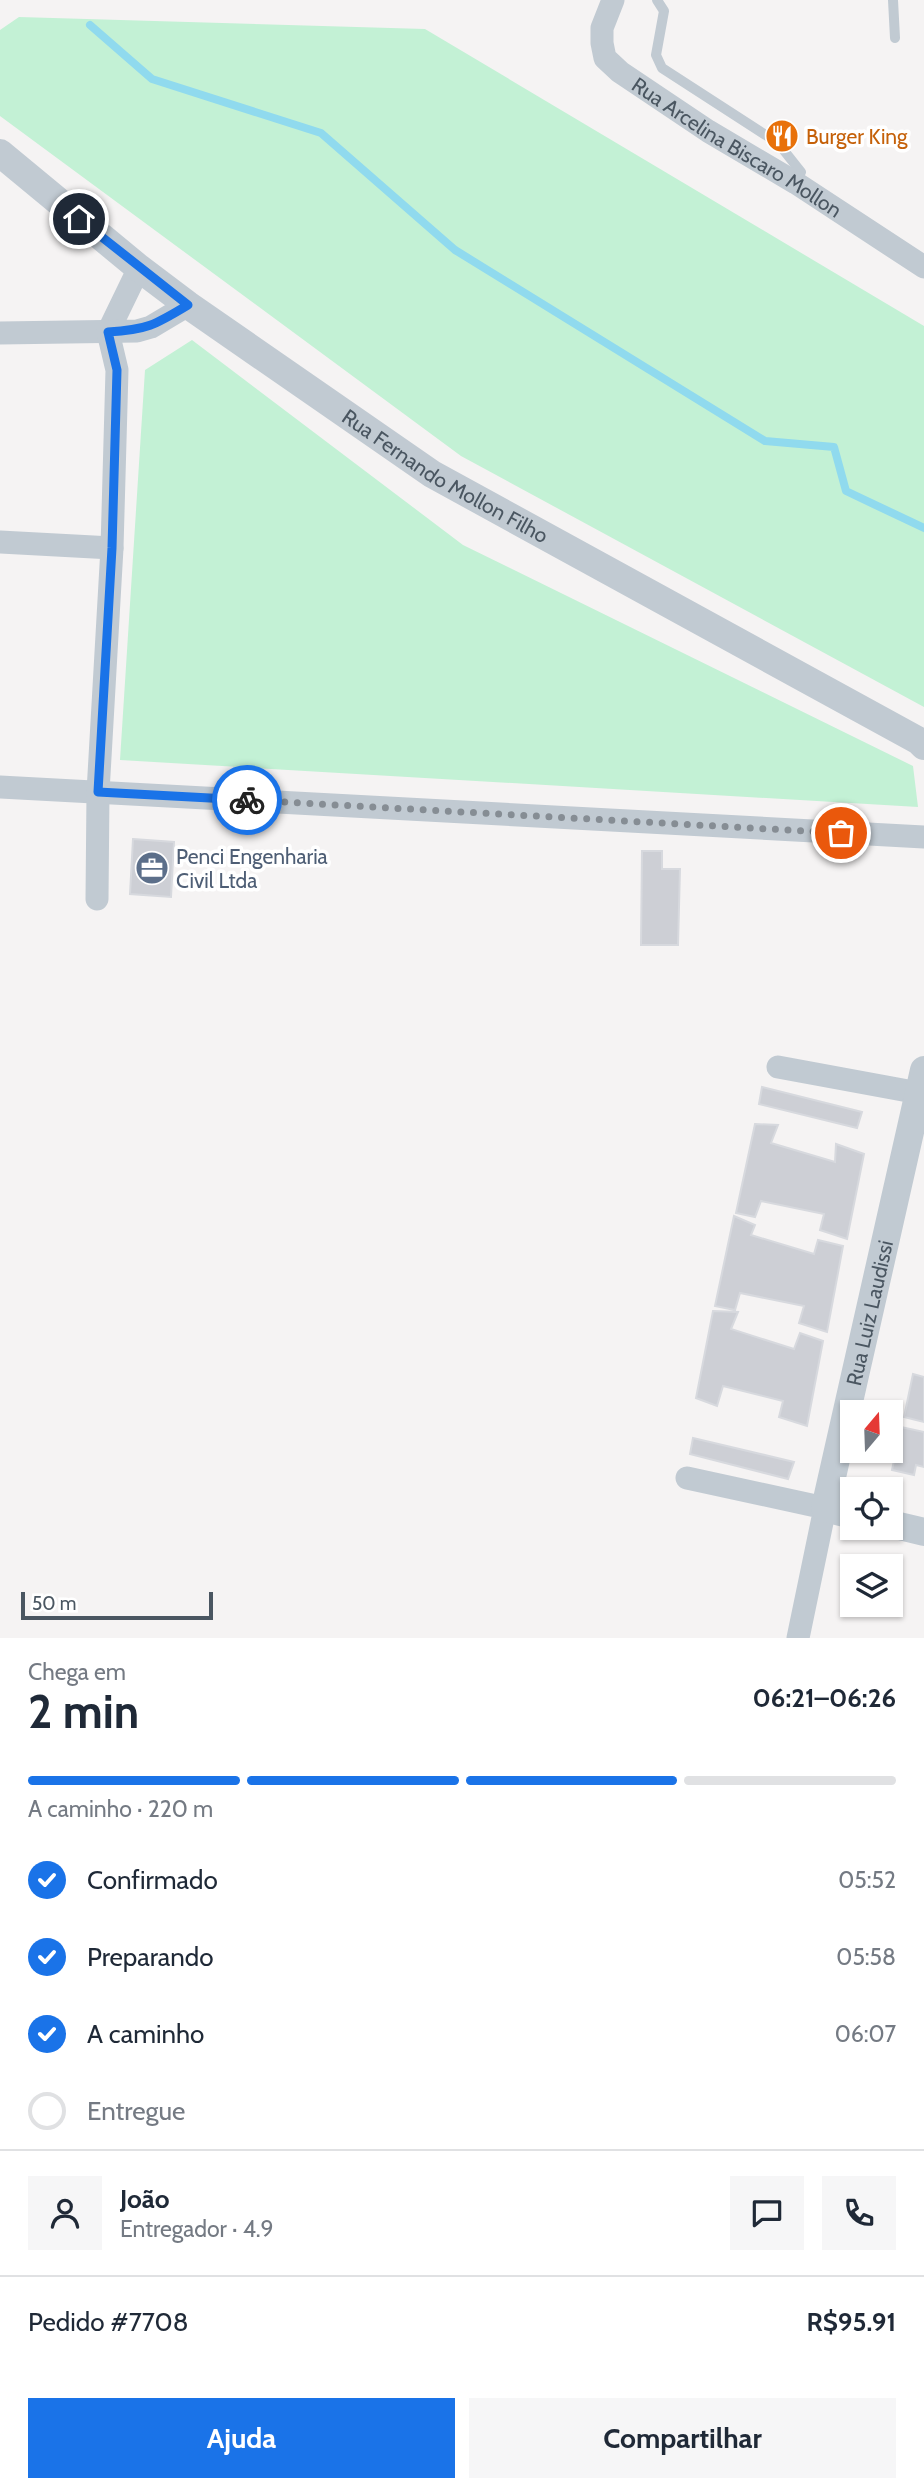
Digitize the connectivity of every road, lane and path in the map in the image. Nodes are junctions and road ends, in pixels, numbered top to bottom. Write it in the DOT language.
graph roads {
  1 [pos="613,0"];
  2 [pos="657,0"];
  3 [pos="893,0"];
  4 [pos="895,38"];
  5 [pos="0,153"];
  6 [pos="796,183"];
  7 [pos="924,267"];
  8 [pos="139,268"];
  9 [pos="188,305"];
  10 [pos="108,332"];
  11 [pos="0,333"];
  12 [pos="0,542"];
  13 [pos="112,548"];
  14 [pos="924,746"];
  15 [pos="0,787"];
  16 [pos="98,792"];
  17 [pos="924,837"];
  18 [pos="97,900"];
  19 [pos="778,1067"];
  20 [pos="922,1086"];
  21 [pos="687,1478"];
  22 [pos="824,1508"];
  23 [pos="840,1511"];
  24 [pos="903,1527"];
  25 [pos="924,1532"];
  26 [pos="799,1638"];
  1 -- 6 [label="street, Rua Arcelina Biscaro Mollon"];
  2 -- 6 [label="lane"];
  3 -- 4 [label="lane"];
  5 -- 8 [label="street, Rua Fernando Mollon Filho"];
  6 -- 7 [label="street, Rua Arcelina Biscaro Mollon"];
  8 -- 9 [label="street, Rua Fernando Mollon Filho"];
  8 -- 10 [label="street"];
  9 -- 10 [label="street"];
  9 -- 14 [label="street, Rua Fernando Mollon Filho"];
  10 -- 11 [label="street"];
  10 -- 13 [label="street"];
  12 -- 13 [label="street"];
  13 -- 16 [label="street"];
  15 -- 16 [label="street"];
  16 -- 17 [label="street"];
  16 -- 18 [label="street"];
  19 -- 20 [label="street"];
  20 -- 22 [label="street, Rua Luiz Laudissi"];
  21 -- 22 [label="street"];
  22 -- 23 [label="street"];
  22 -- 26 [label="street, Rua Luiz Laudissi"];
  24 -- 25 [label="street"];
}
